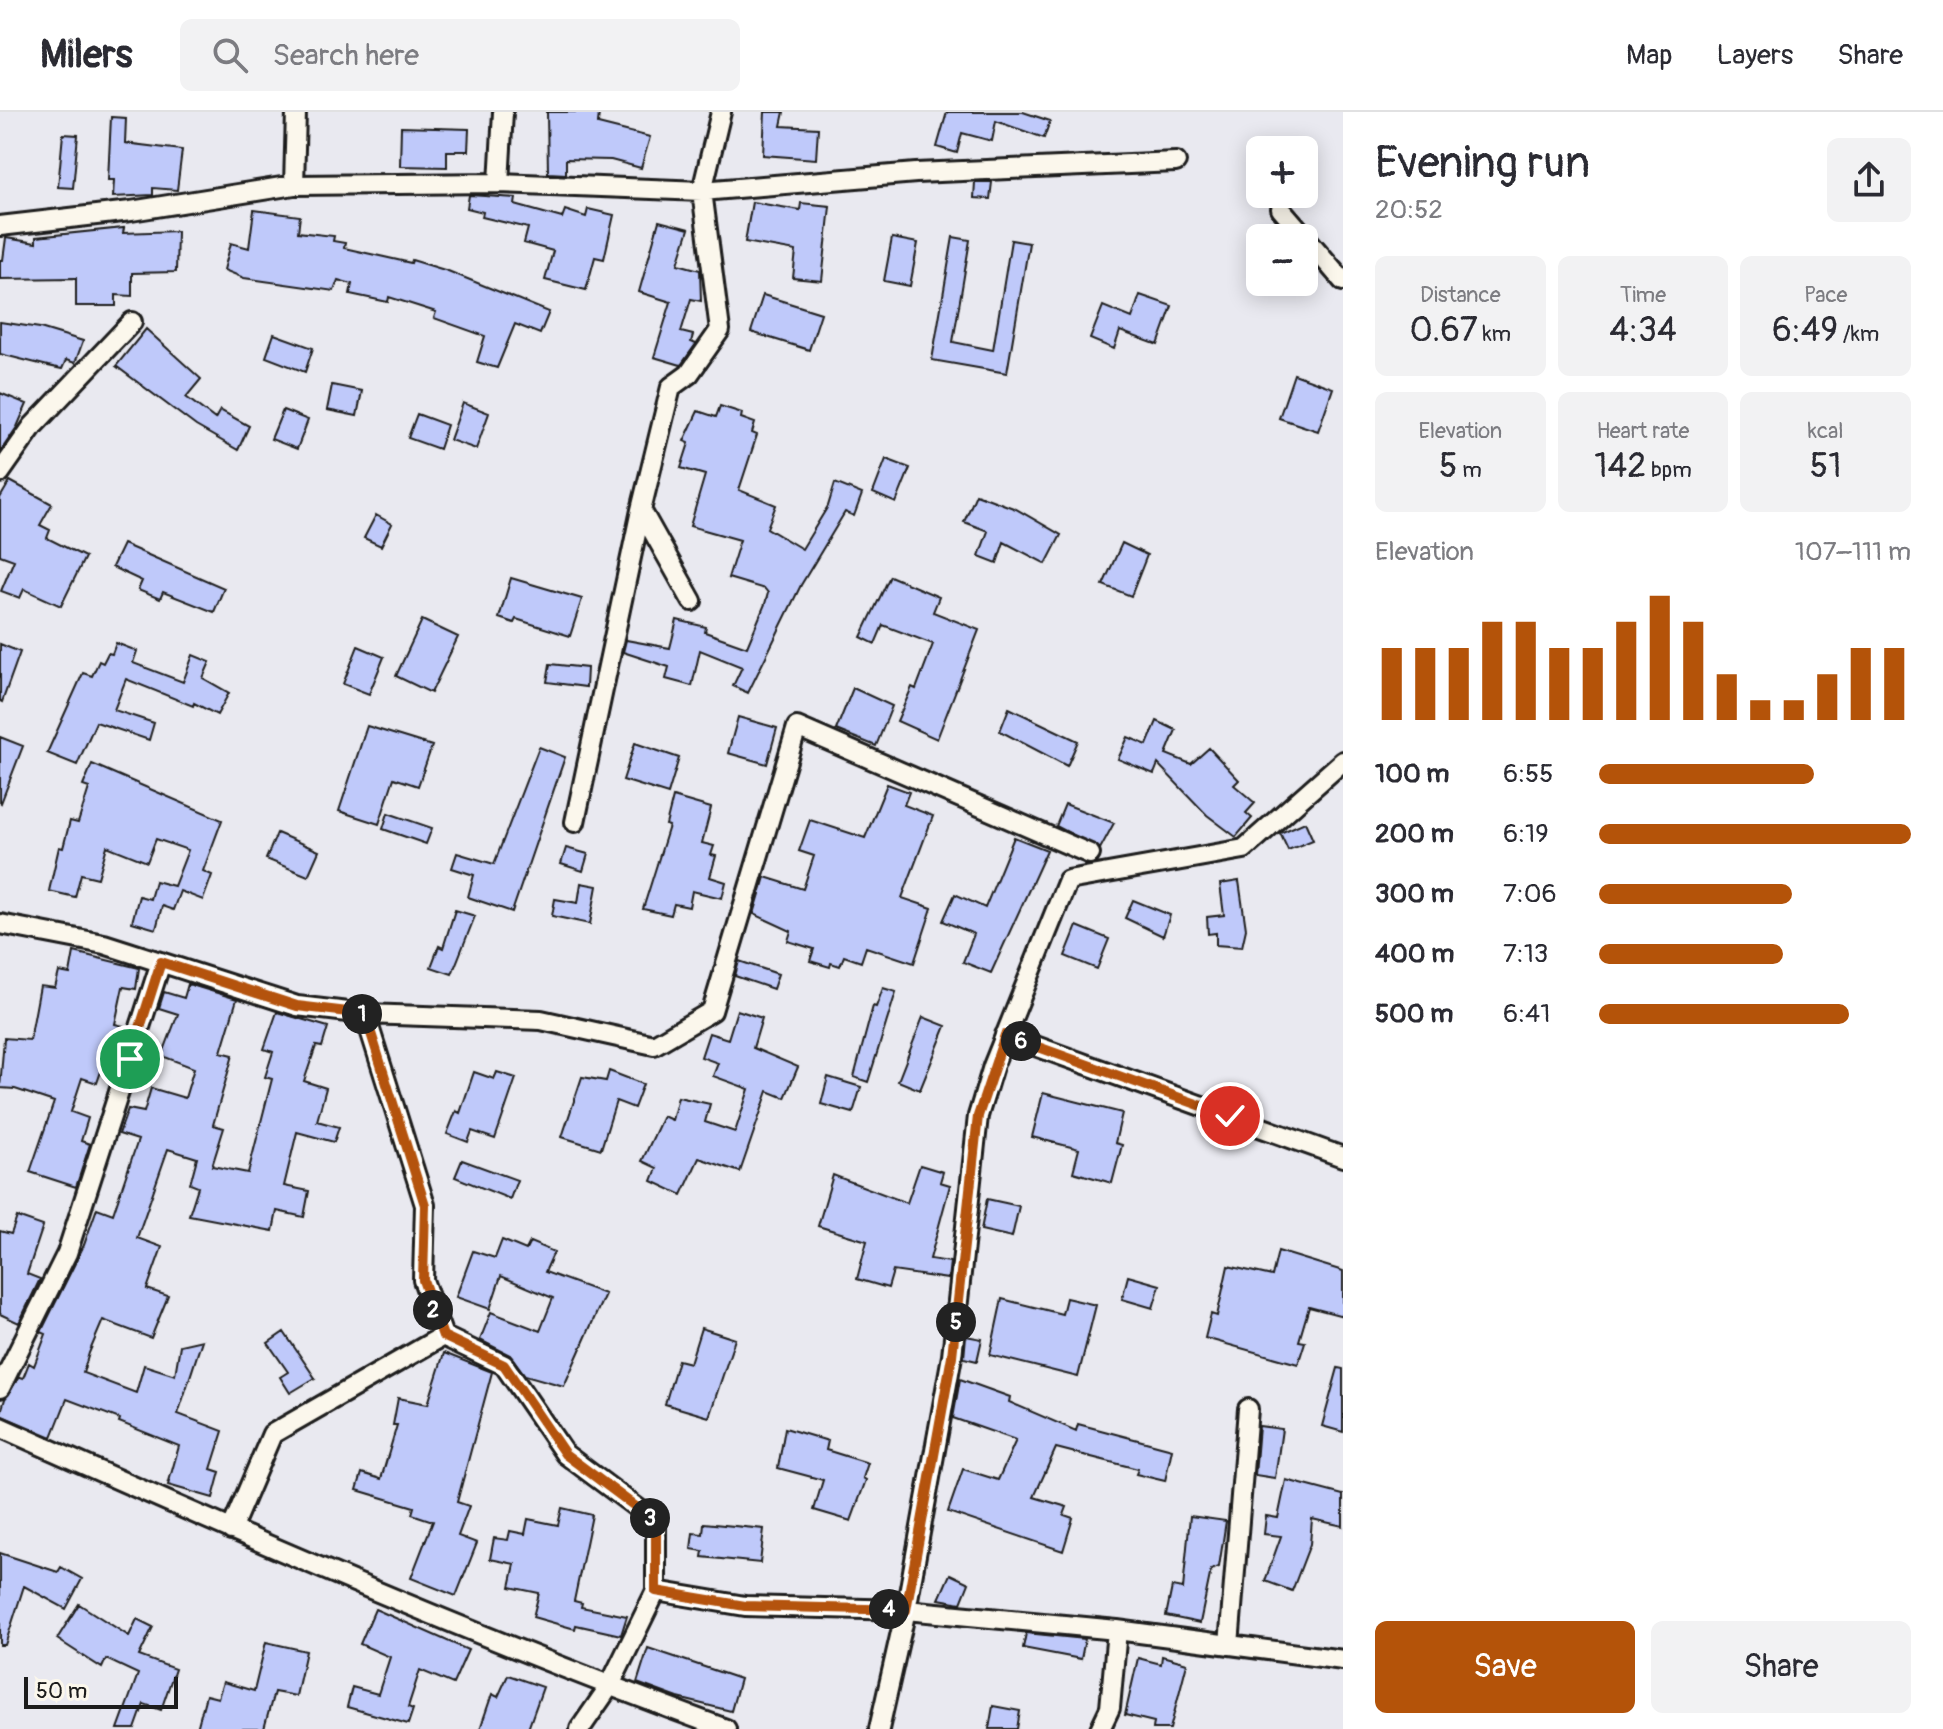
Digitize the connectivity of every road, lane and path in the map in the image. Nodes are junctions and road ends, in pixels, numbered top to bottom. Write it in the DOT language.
graph roads {
  1 [pos="296,112"];
  2 [pos="503,112"];
  3 [pos="721,112"];
  4 [pos="1176,162"];
  5 [pos="499,183"];
  6 [pos="294,185"];
  7 [pos="702,191"];
  8 [pos="1281,209"];
  9 [pos="0,226"];
  10 [pos="1343,281"];
  11 [pos="132,322"];
  12 [pos="0,473"];
  13 [pos="641,510"];
  14 [pos="692,601"];
  15 [pos="1343,761"];
  16 [pos="575,822"];
  17 [pos="1090,854"];
  18 [pos="0,924"];
  19 [pos="161,962"];
  20 [pos="365,1014"];
  21 [pos="1005,1035"];
  22 [pos="1343,1157"];
  23 [pos="443,1336"];
  24 [pos="0,1388"];
  25 [pos="1248,1409"];
  26 [pos="0,1427"];
  27 [pos="231,1530"];
  28 [pos="656,1591"];
  29 [pos="906,1610"];
  30 [pos="1117,1630"];
  31 [pos="1229,1645"];
  32 [pos="1343,1660"];
  33 [pos="609,1687"];
  34 [pos="580,1729"];
  35 [pos="726,1729"];
  36 [pos="879,1729"];
  37 [pos="1100,1729"];
  1 -- 6 [label="street"];
  2 -- 5 [label="street"];
  3 -- 7 [label="street"];
  4 -- 7 [label="street"];
  5 -- 6 [label="street"];
  5 -- 7 [label="street"];
  6 -- 9 [label="street"];
  7 -- 13 [label="street"];
  8 -- 10 [label="street"];
  11 -- 12 [label="street"];
  13 -- 14 [label="street"];
  13 -- 16 [label="street"];
  15 -- 21 [label="street"];
  17 -- 20 [label="street"];
  18 -- 19 [label="street"];
  19 -- 20 [label="street"];
  19 -- 24 [label="street"];
  20 -- 23 [label="street"];
  21 -- 22 [label="street"];
  21 -- 29 [label="street"];
  23 -- 27 [label="street"];
  23 -- 28 [label="street"];
  25 -- 31 [label="street"];
  26 -- 27 [label="street"];
  27 -- 33 [label="street"];
  28 -- 29 [label="street"];
  28 -- 33 [label="street"];
  29 -- 30 [label="street"];
  29 -- 36 [label="street"];
  30 -- 31 [label="street"];
  30 -- 37 [label="street"];
  31 -- 32 [label="street"];
  33 -- 34 [label="street"];
  33 -- 35 [label="street"];
}
